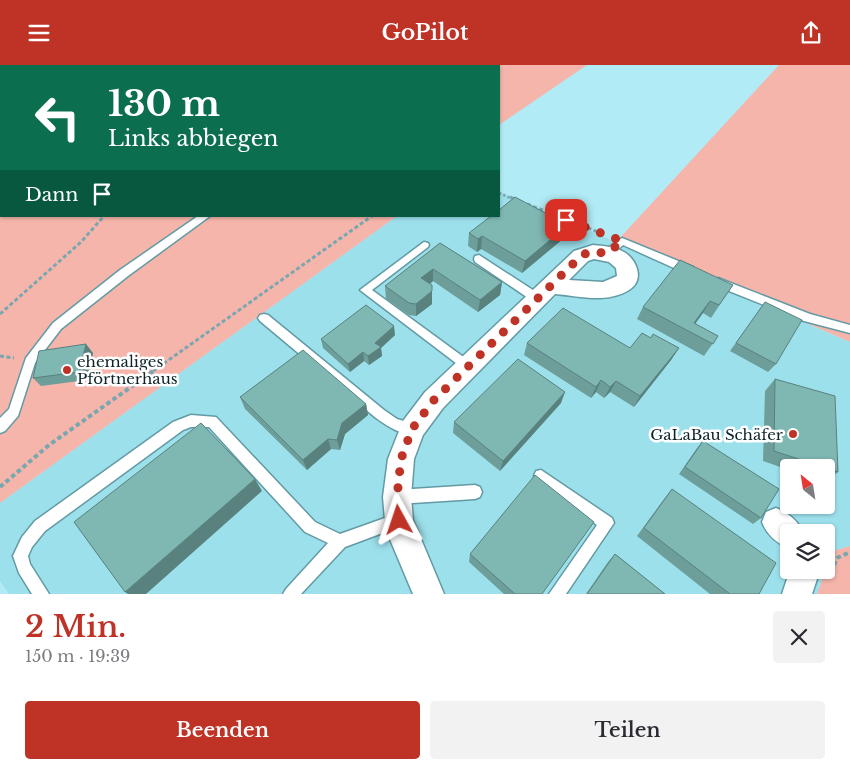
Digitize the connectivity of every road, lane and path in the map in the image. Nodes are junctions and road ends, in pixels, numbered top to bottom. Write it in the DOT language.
graph roads {
  1 [pos="500,193"];
  2 [pos="517,200"];
  3 [pos="526,204"];
  4 [pos="103,217"];
  5 [pos="205,217"];
  6 [pos="371,217"];
  7 [pos="424,245"];
  8 [pos="615,247"];
  9 [pos="479,259"];
  10 [pos="544,292"];
  11 [pos="0,314"];
  12 [pos="264,318"];
  13 [pos="850,329"];
  14 [pos="469,367"];
  15 [pos="0,427"];
  16 [pos="412,429"];
  17 [pos="541,476"];
  18 [pos="0,487"];
  19 [pos="475,492"];
  20 [pos="398,508"];
  21 [pos="340,541"];
  22 [pos="803,579"];
  23 [pos="41,594"];
  24 [pos="291,594"];
  25 [pos="429,594"];
  26 [pos="557,594"];
  27 [pos="797,594"];
  1 -- 2 [label="path"];
  3 -- 8 [label="path"];
  4 -- 11 [label="path"];
  5 -- 15 [label="lane"];
  6 -- 18 [label="path"];
  7 -- 14 [label="lane"];
  8 -- 10 [label="street"];
  8 -- 10 [label="street"];
  8 -- 13 [label="lane"];
  9 -- 10 [label="lane"];
  10 -- 14 [label="street"];
  12 -- 16 [label="lane"];
  14 -- 16 [label="street"];
  16 -- 20 [label="street"];
  17 -- 26 [label="lane"];
  19 -- 20 [label="lane"];
  20 -- 21 [label="lane"];
  20 -- 25 [label="street"];
  21 -- 23 [label="lane"];
  21 -- 24 [label="lane"];
  22 -- 27 [label="street"];
}
